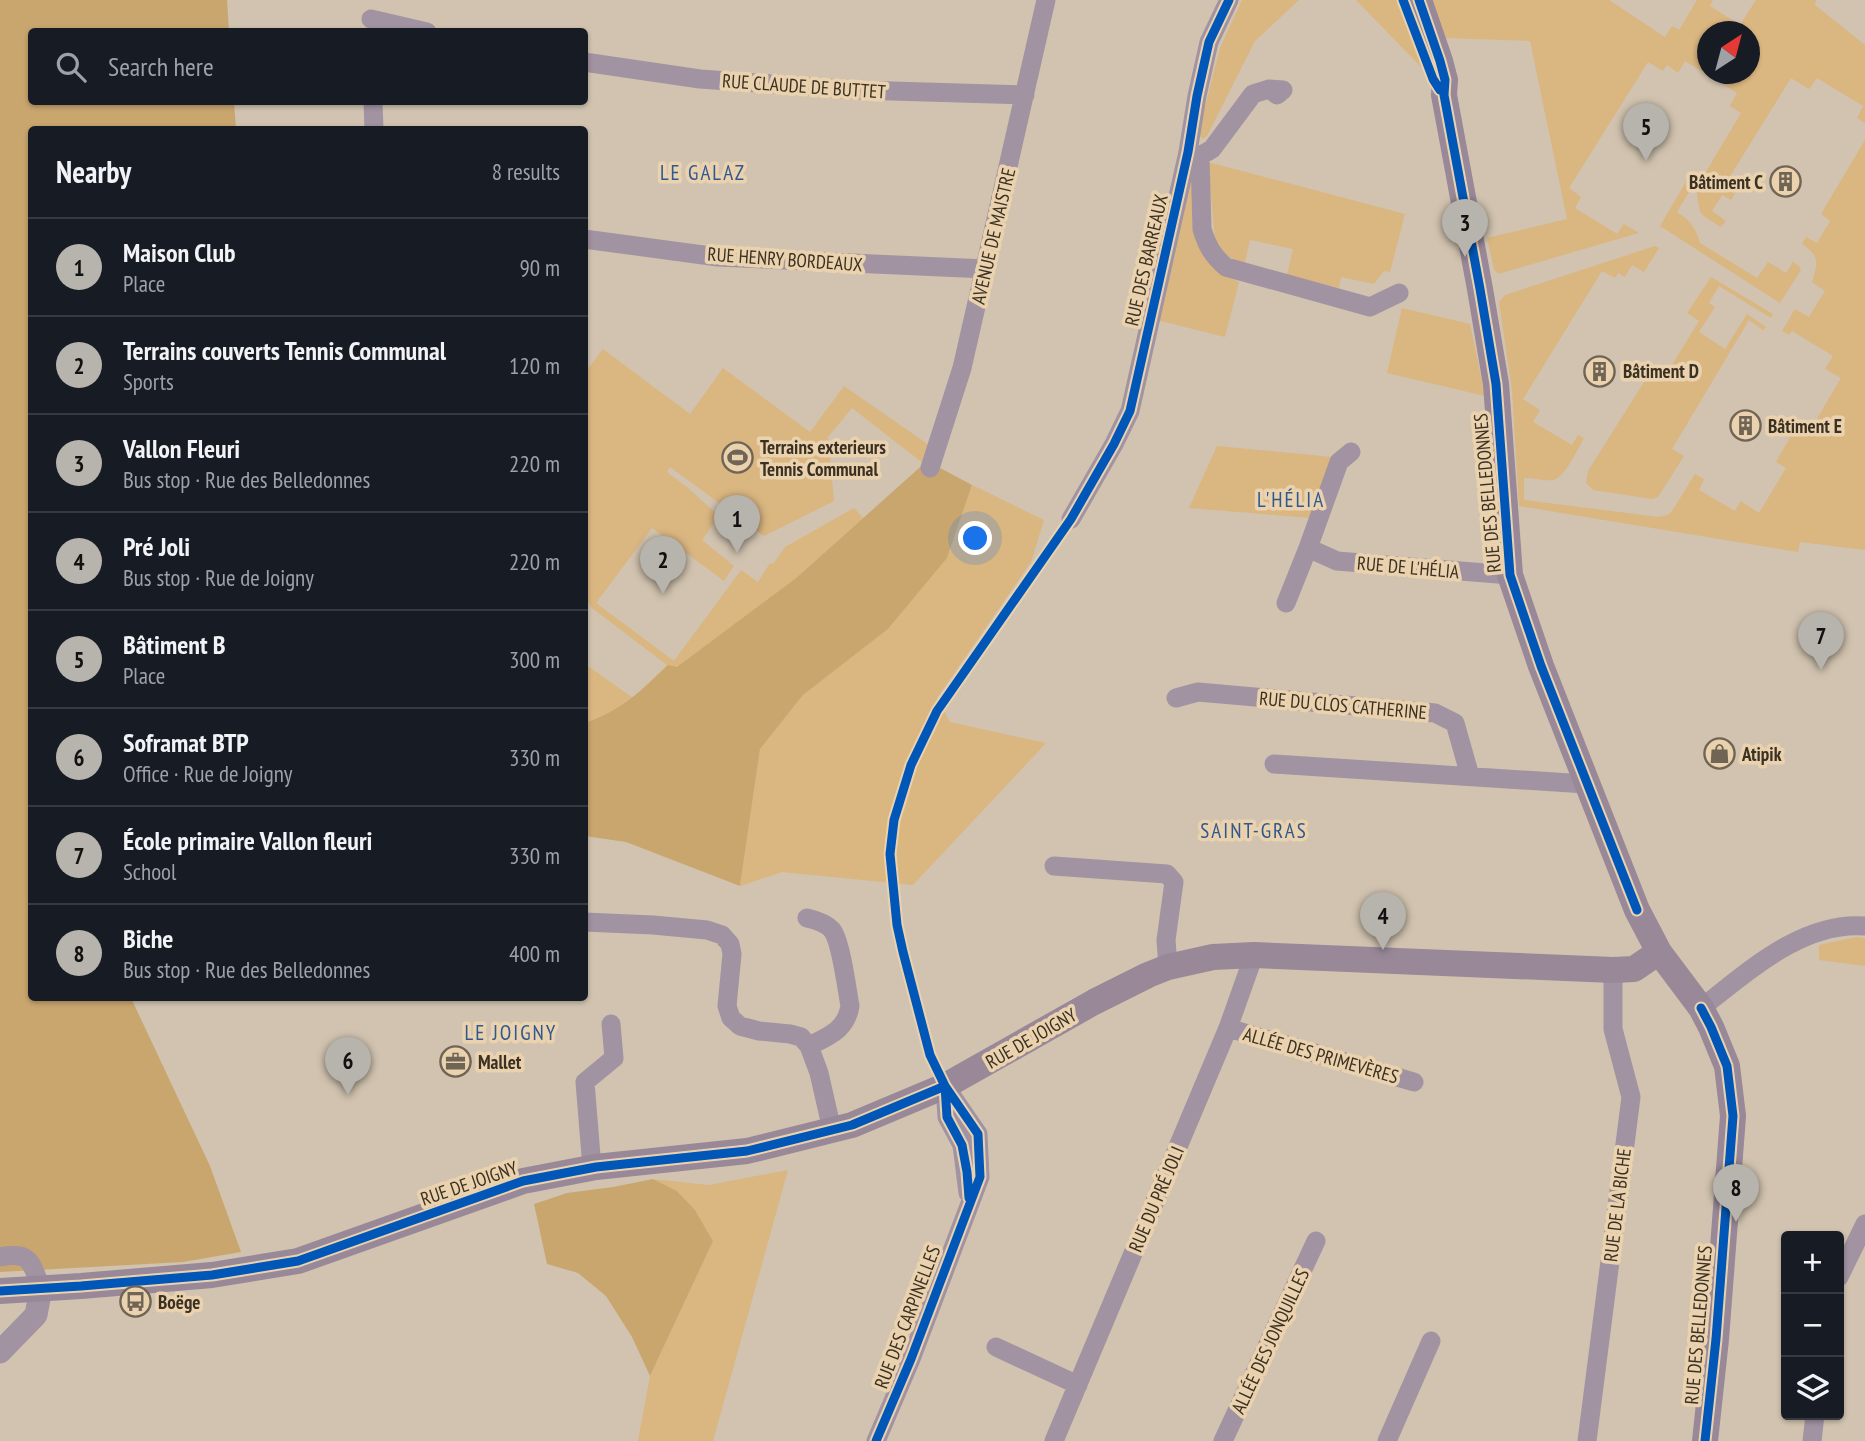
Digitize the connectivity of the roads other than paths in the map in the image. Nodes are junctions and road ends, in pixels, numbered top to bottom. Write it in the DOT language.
graph roads {
  1 [pos="1046,0"];
  2 [pos="1229,0"];
  3 [pos="1403,0"];
  4 [pos="1419,0"];
  5 [pos="371,17"];
  6 [pos="412,28"];
  7 [pos="588,63"];
  8 [pos="1269,89"];
  9 [pos="1025,95"];
  10 [pos="1444,95"];
  11 [pos="373,105"];
  12 [pos="374,126"];
  13 [pos="1194,154"];
  14 [pos="588,240"];
  15 [pos="986,269"];
  16 [pos="1399,293"];
  17 [pos="1352,452"];
  18 [pos="930,468"];
  19 [pos="1071,519"];
  20 [pos="1308,548"];
  21 [pos="1510,575"];
  22 [pos="1286,603"];
  23 [pos="1176,698"];
  24 [pos="1274,764"];
  25 [pos="1470,776"];
  26 [pos="1586,784"];
  27 [pos="1054,866"];
  28 [pos="807,918"];
  29 [pos="588,922"];
  30 [pos="1865,926"];
  31 [pos="1659,952"];
  32 [pos="1254,955"];
  33 [pos="1168,967"];
  34 [pos="1613,970"];
  35 [pos="1701,1008"];
  36 [pos="611,1024"];
  37 [pos="1228,1028"];
  38 [pos="809,1046"];
  39 [pos="1414,1082"];
  40 [pos="945,1086"];
  41 [pos="832,1130"];
  42 [pos="592,1168"];
  43 [pos="1863,1232"];
  44 [pos="1316,1241"];
  45 [pos="0,1257"];
  46 [pos="1844,1268"];
  47 [pos="41,1288"];
  48 [pos="0,1291"];
  49 [pos="1431,1341"];
  50 [pos="996,1347"];
  51 [pos="0,1352"];
  52 [pos="1078,1385"];
  53 [pos="1814,1420"];
  54 [pos="876,1441"];
  55 [pos="1054,1441"];
  56 [pos="1223,1441"];
  57 [pos="1387,1441"];
  58 [pos="1587,1441"];
  59 [pos="1705,1441"];
  60 [pos="1812,1441"];
  1 -- 9 [label="street, AVENUE DE MAISTRE"];
  2 -- 13 [label="street, RUE DES BARREAUX"];
  3 -- 10 [label="main road, RUE DES BELLEDONNES"];
  4 -- 10 [label="main road, RUE DES BELLEDONNES"];
  5 -- 6 [label="street"];
  7 -- 9 [label="street, RUE CLAUDE DE BUTTET"];
  8 -- 13 [label="street"];
  9 -- 15 [label="street, AVENUE DE MAISTRE"];
  10 -- 21 [label="main road, RUE DES BELLEDONNES"];
  11 -- 12 [label="street"];
  13 -- 16 [label="street"];
  13 -- 19 [label="street, RUE DES BARREAUX"];
  14 -- 15 [label="street, RUE HENRY BORDEAUX"];
  15 -- 18 [label="street, AVENUE DE MAISTRE"];
  17 -- 20 [label="street"];
  20 -- 21 [label="street, RUE DE L'HÉLIA"];
  20 -- 22 [label="street"];
  21 -- 26 [label="main road, RUE DES BELLEDONNES"];
  23 -- 25 [label="street, RUE DU CLOS CATHERINE"];
  24 -- 25 [label="street"];
  25 -- 26 [label="street"];
  26 -- 31 [label="main road, RUE DES BELLEDONNES"];
  27 -- 33 [label="street"];
  28 -- 38 [label="street"];
  29 -- 38 [label="street"];
  30 -- 35 [label="street"];
  31 -- 34 [label="main road, RUE DE JOIGNY"];
  31 -- 35 [label="main road, RUE DES BELLEDONNES"];
  32 -- 33 [label="main road, RUE DE JOIGNY"];
  32 -- 34 [label="main road, RUE DE JOIGNY"];
  32 -- 37 [label="street, RUE DU PRÉ JOLI"];
  33 -- 40 [label="main road, RUE DE JOIGNY"];
  34 -- 58 [label="street, RUE DE LA BICHE"];
  35 -- 59 [label="main road, RUE DES BELLEDONNES"];
  36 -- 42 [label="street"];
  37 -- 39 [label="street, ALLÉE DES PRIMEVÈRES"];
  37 -- 52 [label="street, RUE DU PRÉ JOLI"];
  38 -- 41 [label="street"];
  40 -- 41 [label="main road, RUE DE JOIGNY"];
  40 -- 54 [label="street, RUE DES CARPINELLES"];
  41 -- 42 [label="main road, RUE DE JOIGNY"];
  42 -- 47 [label="main road, RUE DE JOIGNY"];
  43 -- 46 [label="street"];
  44 -- 56 [label="street, ALLÉE DES JONQUILLES"];
  45 -- 47 [label="street"];
  47 -- 48 [label="main road, RUE DE JOIGNY"];
  47 -- 51 [label="street"];
  49 -- 57 [label="street"];
  50 -- 52 [label="street"];
  52 -- 55 [label="street, RUE DU PRÉ JOLI"];
  53 -- 60 [label="street"];
}
